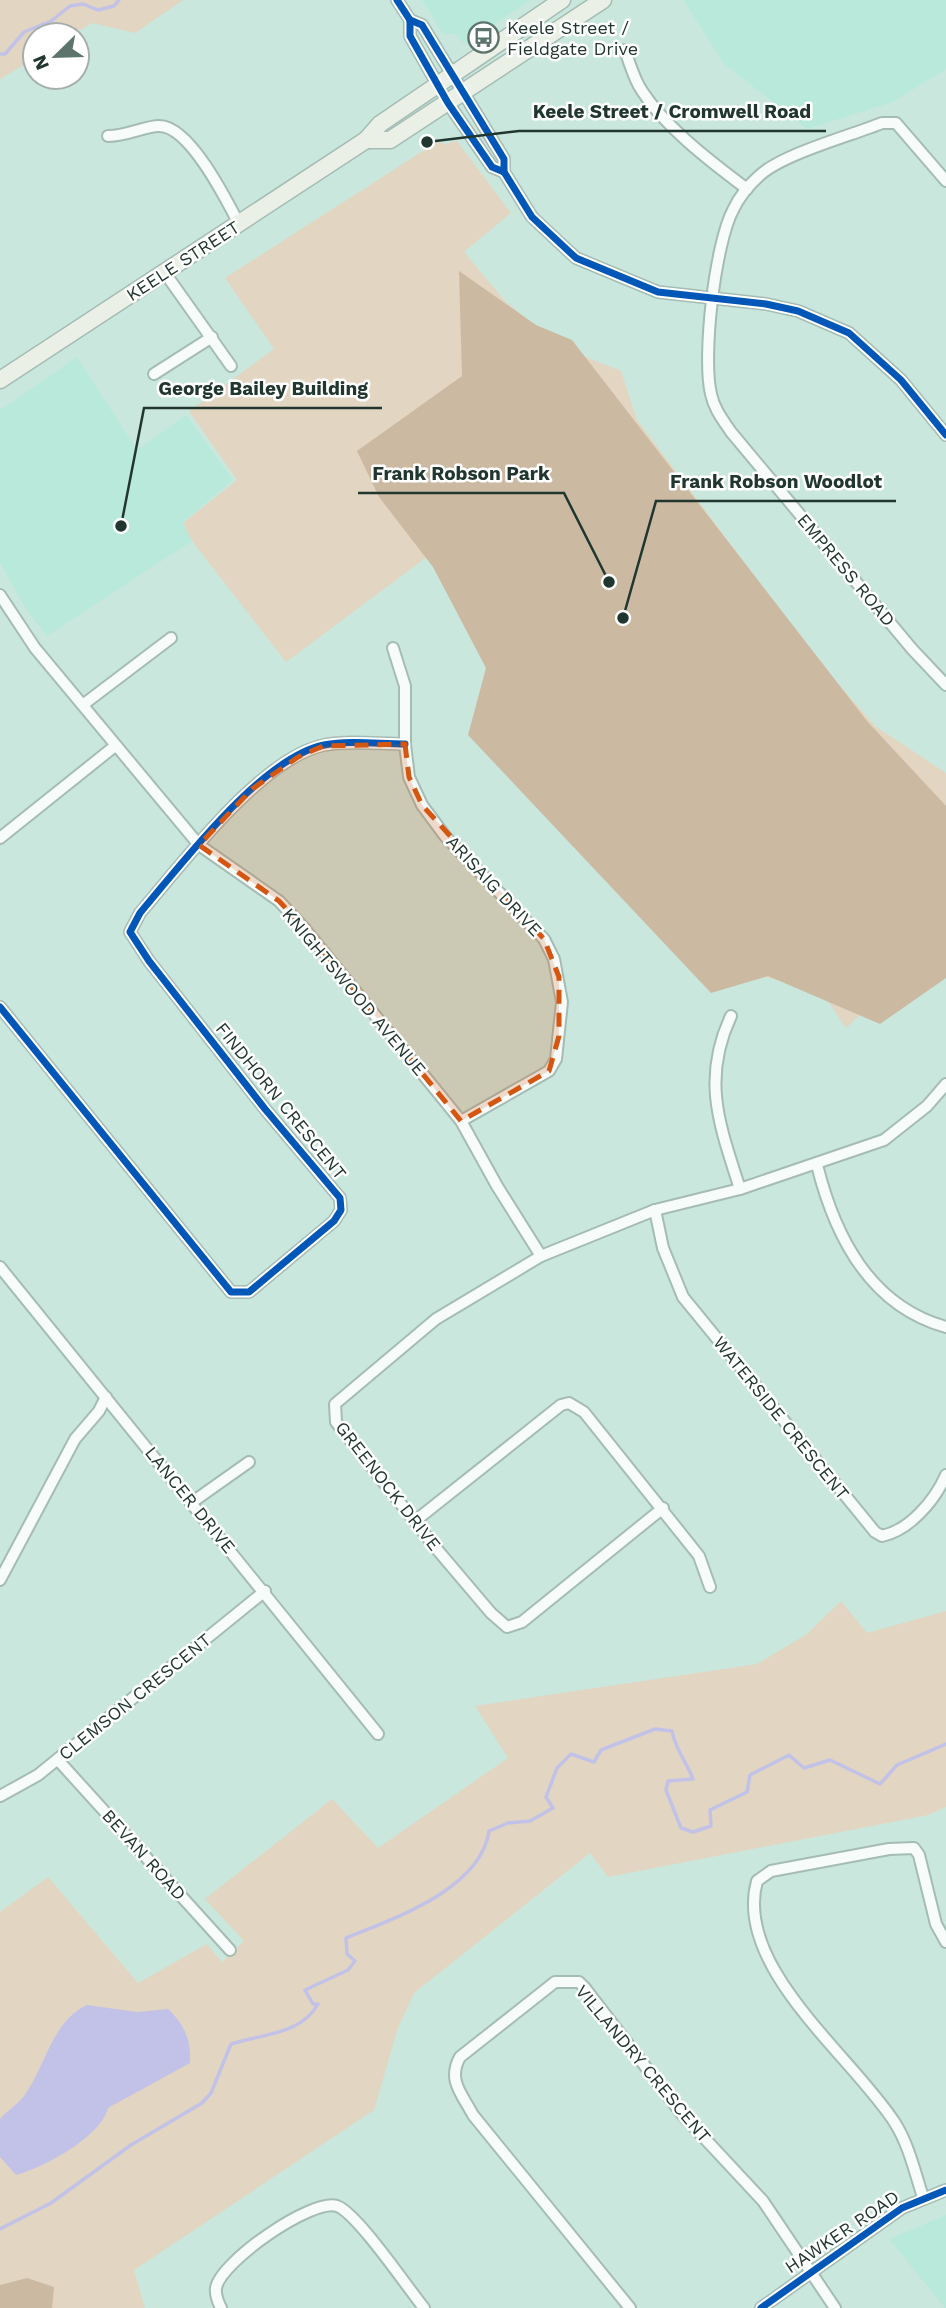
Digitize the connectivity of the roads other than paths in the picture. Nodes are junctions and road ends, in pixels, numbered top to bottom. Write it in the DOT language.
graph roads {
  1 [pos="397,0"];
  2 [pos="562,0"];
  3 [pos="603,0"];
  4 [pos="410,20"];
  5 [pos="625,50"];
  6 [pos="453,74"];
  7 [pos="437,85"];
  8 [pos="464,93"];
  9 [pos="448,103"];
  10 [pos="108,136"];
  11 [pos="366,140"];
  12 [pos="504,172"];
  13 [pos="946,181"];
  14 [pos="747,189"];
  15 [pos="239,224"];
  16 [pos="165,273"];
  17 [pos="712,298"];
  18 [pos="212,337"];
  19 [pos="231,366"];
  20 [pos="154,374"];
  21 [pos="0,380"];
  22 [pos="946,435"];
  23 [pos="0,596"];
  24 [pos="11,616"];
  25 [pos="0,622"];
  26 [pos="171,638"];
  27 [pos="394,648"];
  28 [pos="946,685"];
  29 [pos="84,704"];
  30 [pos="405,744"];
  31 [pos="115,747"];
  32 [pos="0,838"];
  33 [pos="199,845"];
  34 [pos="0,1007"];
  35 [pos="731,1016"];
  36 [pos="946,1084"];
  37 [pos="461,1121"];
  38 [pos="817,1165"];
  39 [pos="740,1189"];
  40 [pos="655,1210"];
  41 [pos="541,1256"];
  42 [pos="0,1267"];
  43 [pos="946,1327"];
  44 [pos="106,1397"];
  45 [pos="249,1462"];
  46 [pos="946,1475"];
  47 [pos="191,1503"];
  48 [pos="663,1508"];
  49 [pos="415,1521"];
  50 [pos="0,1580"];
  51 [pos="710,1587"];
  52 [pos="265,1591"];
  53 [pos="378,1734"];
  54 [pos="58,1760"];
  55 [pos="0,1796"];
  56 [pos="946,1942"];
  57 [pos="230,1950"];
  58 [pos="946,2190"];
  59 [pos="923,2197"];
  60 [pos="810,2272"];
  61 [pos="221,2308"];
  62 [pos="424,2308"];
  63 [pos="630,2308"];
  64 [pos="761,2308"];
  65 [pos="835,2308"];
  1 -- 4 [label="street"];
  2 -- 6 [label="main road, KEELE STREET"];
  3 -- 8 [label="main road, KEELE STREET"];
  4 -- 6 [label="street"];
  4 -- 7 [label="street"];
  5 -- 14 [label="street"];
  6 -- 7 [label="main road, KEELE STREET"];
  6 -- 8 [label="street"];
  7 -- 9 [label="street"];
  7 -- 11 [label="main road, KEELE STREET"];
  8 -- 9 [label="main road, KEELE STREET"];
  8 -- 12 [label="street"];
  9 -- 11 [label="main road, KEELE STREET"];
  9 -- 12 [label="street"];
  10 -- 15 [label="street"];
  11 -- 15 [label="main road, KEELE STREET"];
  12 -- 17 [label="street"];
  13 -- 14 [label="street, EMPRESS ROAD"];
  14 -- 17 [label="street, EMPRESS ROAD"];
  15 -- 16 [label="main road, KEELE STREET"];
  16 -- 18 [label="street"];
  16 -- 21 [label="main road, KEELE STREET"];
  17 -- 22 [label="street"];
  17 -- 28 [label="street, EMPRESS ROAD"];
  18 -- 19 [label="street"];
  18 -- 20 [label="street"];
  23 -- 24 [label="street, KNIGHTSWOOD AVENUE"];
  24 -- 25 [label="street"];
  24 -- 29 [label="street, KNIGHTSWOOD AVENUE"];
  26 -- 29 [label="street"];
  27 -- 30 [label="street, ARISAIG DRIVE"];
  29 -- 31 [label="street, KNIGHTSWOOD AVENUE"];
  30 -- 33 [label="street"];
  30 -- 37 [label="street, ARISAIG DRIVE"];
  31 -- 32 [label="street"];
  31 -- 33 [label="street, KNIGHTSWOOD AVENUE"];
  33 -- 34 [label="street, FINDHORN CRESCENT"];
  33 -- 37 [label="street, KNIGHTSWOOD AVENUE"];
  35 -- 39 [label="street"];
  36 -- 38 [label="street, GREENOCK DRIVE"];
  37 -- 41 [label="street, KNIGHTSWOOD AVENUE"];
  38 -- 39 [label="street, GREENOCK DRIVE"];
  38 -- 43 [label="street"];
  39 -- 40 [label="street, GREENOCK DRIVE"];
  40 -- 41 [label="street, GREENOCK DRIVE"];
  40 -- 46 [label="street, WATERSIDE CRESCENT"];
  41 -- 49 [label="street, GREENOCK DRIVE"];
  42 -- 44 [label="street, LANCER DRIVE"];
  44 -- 47 [label="street, LANCER DRIVE"];
  44 -- 50 [label="street"];
  45 -- 47 [label="street"];
  47 -- 52 [label="street, LANCER DRIVE"];
  48 -- 49 [label="street"];
  48 -- 49 [label="street, GREENOCK DRIVE"];
  48 -- 51 [label="street"];
  52 -- 53 [label="street, LANCER DRIVE"];
  52 -- 54 [label="street, CLEMSON CRESCENT"];
  54 -- 55 [label="street, CLEMSON CRESCENT"];
  54 -- 57 [label="street, BEVAN ROAD"];
  56 -- 59 [label="street"];
  58 -- 59 [label="street, HAWKER ROAD"];
  59 -- 60 [label="street, HAWKER ROAD"];
  60 -- 63 [label="street, VILLANDRY CRESCENT"];
  60 -- 64 [label="street, HAWKER ROAD"];
  60 -- 65 [label="street, VILLANDRY CRESCENT"];
  61 -- 62 [label="street"];
}
